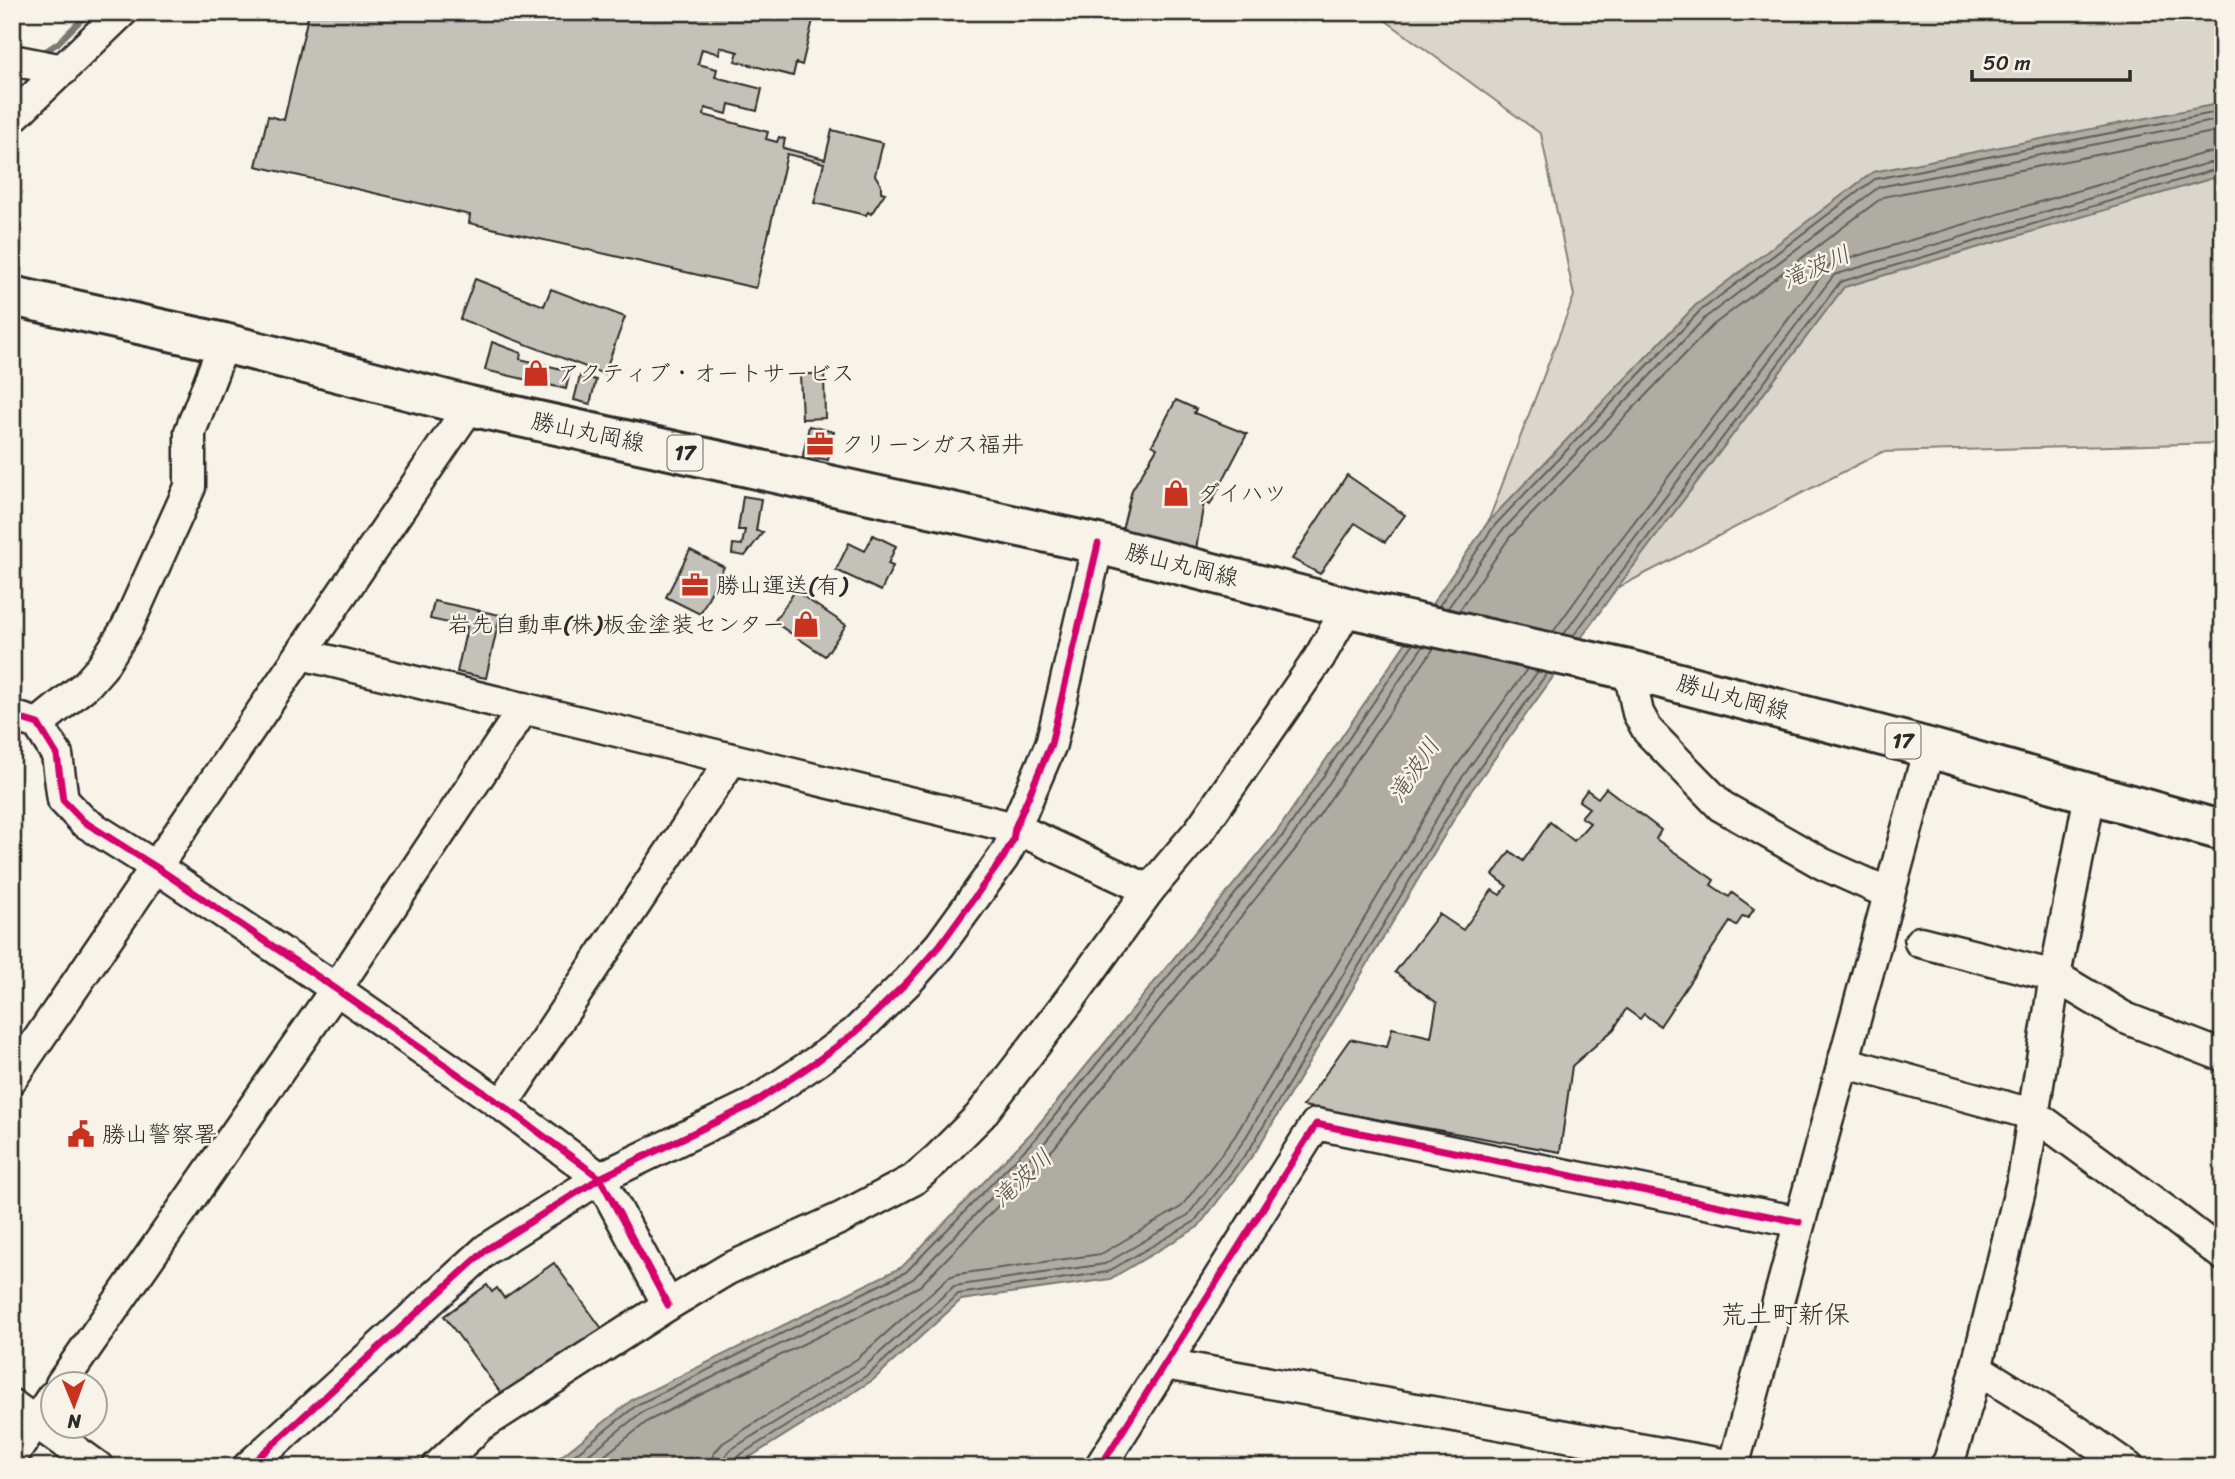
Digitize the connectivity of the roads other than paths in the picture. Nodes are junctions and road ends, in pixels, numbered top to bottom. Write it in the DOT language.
graph roads {
  1 [pos="122,12"];
  2 [pos="12,60"];
  3 [pos="64,70"];
  4 [pos="12,118"];
  5 [pos="12,296"];
  6 [pos="224,343"];
  7 [pos="470,406"];
  8 [pos="1098,544"];
  9 [pos="1353,608"];
  10 [pos="301,654"];
  11 [pos="1629,670"];
  12 [pos="524,708"];
  13 [pos="25,720"];
  14 [pos="1929,748"];
  15 [pos="732,759"];
  16 [pos="2090,794"];
  17 [pos="1015,828"];
  18 [pos="2223,831"];
  19 [pos="156,867"];
  20 [pos="1149,890"];
  21 [pos="1888,893"];
  22 [pos="1920,942"];
  23 [pos="2055,976"];
  24 [pos="336,989"];
  25 [pos="2223,1056"];
  26 [pos="1843,1062"];
  27 [pos="12,1078"];
  28 [pos="502,1105"];
  29 [pos="2035,1115"];
  30 [pos="600,1178"];
  31 [pos="1799,1222"];
  32 [pos="2223,1255"];
  33 [pos="668,1304"];
  34 [pos="1166,1364"];
  35 [pos="1976,1368"];
  36 [pos="71,1370"];
  37 [pos="24,1413"];
  38 [pos="12,1457"];
  39 [pos="1733,1466"];
  40 [pos="98,1467"];
  41 [pos="248,1467"];
  42 [pos="437,1467"];
  43 [pos="1100,1467"];
  44 [pos="1945,1467"];
  45 [pos="2128,1467"];
  1 -- 3 [label="street"];
  2 -- 3 [label="street"];
  3 -- 4 [label="street"];
  5 -- 6 [label="main road, 勝山丸岡線 / 17"];
  6 -- 7 [label="main road, 勝山丸岡線 / 17"];
  6 -- 13 [label="street"];
  7 -- 8 [label="main road, 勝山丸岡線 / 17"];
  7 -- 10 [label="street"];
  8 -- 9 [label="main road, 勝山丸岡線 / 17"];
  8 -- 17 [label="street"];
  9 -- 11 [label="main road, 勝山丸岡線 / 17"];
  9 -- 20 [label="street"];
  10 -- 12 [label="street"];
  10 -- 19 [label="street"];
  11 -- 14 [label="main road, 勝山丸岡線 / 17"];
  11 -- 21 [label="street"];
  12 -- 15 [label="street"];
  12 -- 24 [label="street"];
  13 -- 19 [label="street"];
  14 -- 16 [label="main road, 勝山丸岡線 / 17"];
  14 -- 21 [label="street"];
  15 -- 17 [label="street"];
  15 -- 28 [label="street"];
  16 -- 18 [label="main road, 勝山丸岡線 / 17"];
  16 -- 23 [label="street"];
  17 -- 20 [label="street"];
  17 -- 30 [label="street"];
  19 -- 24 [label="street"];
  19 -- 27 [label="street"];
  20 -- 33 [label="street"];
  21 -- 26 [label="street"];
  22 -- 23 [label="street"];
  23 -- 25 [label="street"];
  23 -- 29 [label="street"];
  24 -- 28 [label="street"];
  24 -- 36 [label="street"];
  26 -- 29 [label="street"];
  26 -- 31 [label="street"];
  28 -- 30 [label="street"];
  29 -- 32 [label="street"];
  29 -- 35 [label="street"];
  30 -- 33 [label="street"];
  30 -- 41 [label="street"];
  31 -- 34 [label="street"];
  31 -- 39 [label="street"];
  33 -- 42 [label="street"];
  34 -- 39 [label="street"];
  34 -- 43 [label="street"];
  35 -- 44 [label="street"];
  35 -- 45 [label="street"];
  37 -- 38 [label="street"];
  37 -- 40 [label="street"];
}
